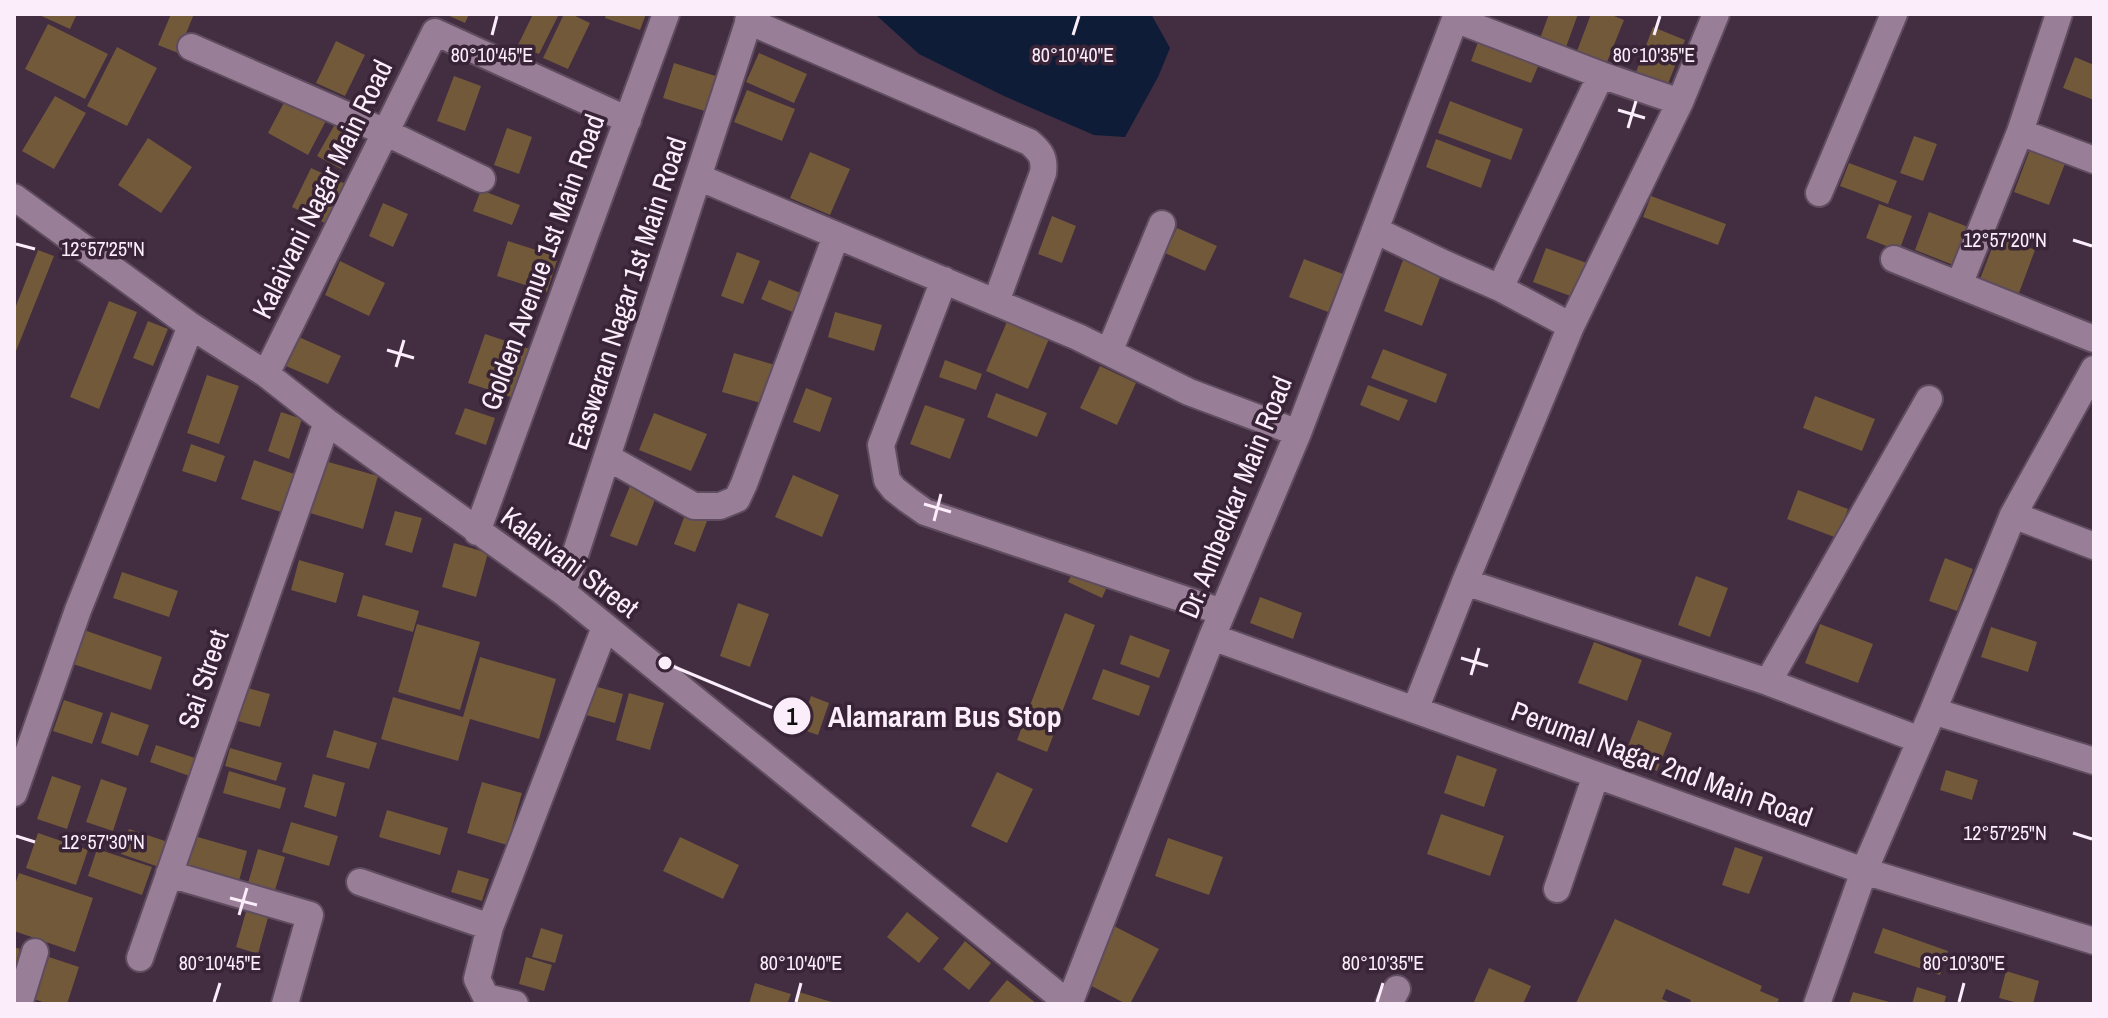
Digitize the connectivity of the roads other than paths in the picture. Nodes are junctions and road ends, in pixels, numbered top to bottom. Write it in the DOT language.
graph roads {
  1 [pos="666,14"];
  2 [pos="1716,14"];
  3 [pos="1894,14"];
  4 [pos="2059,14"];
  5 [pos="1456,16"];
  6 [pos="750,18"];
  7 [pos="191,47"];
  8 [pos="1601,75"];
  9 [pos="1680,102"];
  10 [pos="628,120"];
  11 [pos="385,132"];
  12 [pos="2020,132"];
  13 [pos="2094,160"];
  14 [pos="698,177"];
  15 [pos="482,179"];
  16 [pos="1819,193"];
  17 [pos="14,197"];
  18 [pos="1162,224"];
  19 [pos="1375,230"];
  20 [pos="836,236"];
  21 [pos="1894,259"];
  22 [pos="944,280"];
  23 [pos="1959,285"];
  24 [pos="1500,288"];
  25 [pos="996,302"];
  26 [pos="191,326"];
  27 [pos="1571,326"];
  28 [pos="2094,339"];
  29 [pos="1109,352"];
  30 [pos="2094,369"];
  31 [pos="266,374"];
  32 [pos="1929,399"];
  33 [pos="327,422"];
  34 [pos="1298,433"];
  35 [pos="607,457"];
  36 [pos="2013,515"];
  37 [pos="477,532"];
  38 [pos="2094,546"];
  39 [pos="1465,582"];
  40 [pos="563,592"];
  41 [pos="1222,612"];
  42 [pos="605,627"];
  43 [pos="1212,637"];
  44 [pos="1768,682"];
  45 [pos="1415,710"];
  46 [pos="1933,711"];
  47 [pos="1920,740"];
  48 [pos="2094,761"];
  49 [pos="1596,775"];
  50 [pos="14,793"];
  51 [pos="1864,871"];
  52 [pos="169,874"];
  53 [pos="360,882"];
  54 [pos="1557,889"];
  55 [pos="490,927"];
  56 [pos="2094,941"];
  57 [pos="35,952"];
  58 [pos="140,958"];
  59 [pos="19,1004"];
  60 [pos="285,1004"];
  61 [pos="515,1004"];
  62 [pos="1069,1004"];
  63 [pos="1817,1004"];
  1 -- 10 [label="street, Golden Avenue 1st Main Road"];
  2 -- 9 [label="street"];
  3 -- 16 [label="street"];
  4 -- 12 [label="street"];
  5 -- 8 [label="street"];
  5 -- 19 [label="street, Dr. Ambedkar Main Road"];
  6 -- 14 [label="street, Easwaran Nagar 1st Main Road"];
  6 -- 25 [label="street"];
  7 -- 11 [label="street"];
  8 -- 9 [label="street"];
  8 -- 24 [label="street"];
  9 -- 27 [label="street"];
  10 -- 11 [label="street, Kalaivani Nagar Main Road"];
  10 -- 37 [label="street, Golden Avenue 1st Main Road"];
  11 -- 15 [label="street"];
  11 -- 31 [label="street, Kalaivani Nagar Main Road"];
  12 -- 13 [label="street"];
  12 -- 23 [label="street"];
  14 -- 20 [label="street"];
  14 -- 35 [label="street, Easwaran Nagar 1st Main Road"];
  17 -- 26 [label="street, Kalaivani Street"];
  18 -- 29 [label="street"];
  19 -- 24 [label="street"];
  19 -- 34 [label="street, Dr. Ambedkar Main Road"];
  20 -- 22 [label="street"];
  20 -- 35 [label="street"];
  21 -- 23 [label="street"];
  22 -- 25 [label="street"];
  22 -- 41 [label="street"];
  23 -- 28 [label="street"];
  24 -- 27 [label="street"];
  25 -- 29 [label="street"];
  26 -- 31 [label="street, Kalaivani Street"];
  26 -- 50 [label="street"];
  27 -- 39 [label="street"];
  29 -- 34 [label="street"];
  30 -- 36 [label="street"];
  31 -- 33 [label="street, Kalaivani Street"];
  32 -- 44 [label="street"];
  33 -- 37 [label="street, Kalaivani Street"];
  33 -- 52 [label="street, Sai Street"];
  34 -- 41 [label="street, Dr. Ambedkar Main Road"];
  35 -- 40 [label="street, Easwaran Nagar 1st Main Road"];
  36 -- 38 [label="street"];
  36 -- 46 [label="street"];
  37 -- 40 [label="street, Kalaivani Street"];
  39 -- 44 [label="street"];
  39 -- 45 [label="street"];
  40 -- 42 [label="street, Kalaivani Street"];
  41 -- 43 [label="street, Dr. Ambedkar Main Road"];
  42 -- 55 [label="street"];
  42 -- 62 [label="street, Kalaivani Street"];
  43 -- 45 [label="street, Perumal Nagar 2nd Main Road"];
  43 -- 62 [label="street, Dr. Ambedkar Main Road"];
  44 -- 47 [label="street"];
  45 -- 49 [label="street, Perumal Nagar 2nd Main Road"];
  46 -- 47 [label="street"];
  46 -- 48 [label="street"];
  47 -- 51 [label="street"];
  49 -- 51 [label="street, Perumal Nagar 2nd Main Road"];
  49 -- 54 [label="street"];
  51 -- 56 [label="street, Perumal Nagar 2nd Main Road"];
  51 -- 63 [label="street"];
  52 -- 58 [label="street, Sai Street"];
  52 -- 60 [label="street"];
  53 -- 55 [label="street"];
  55 -- 61 [label="street"];
  57 -- 59 [label="street"];
}
